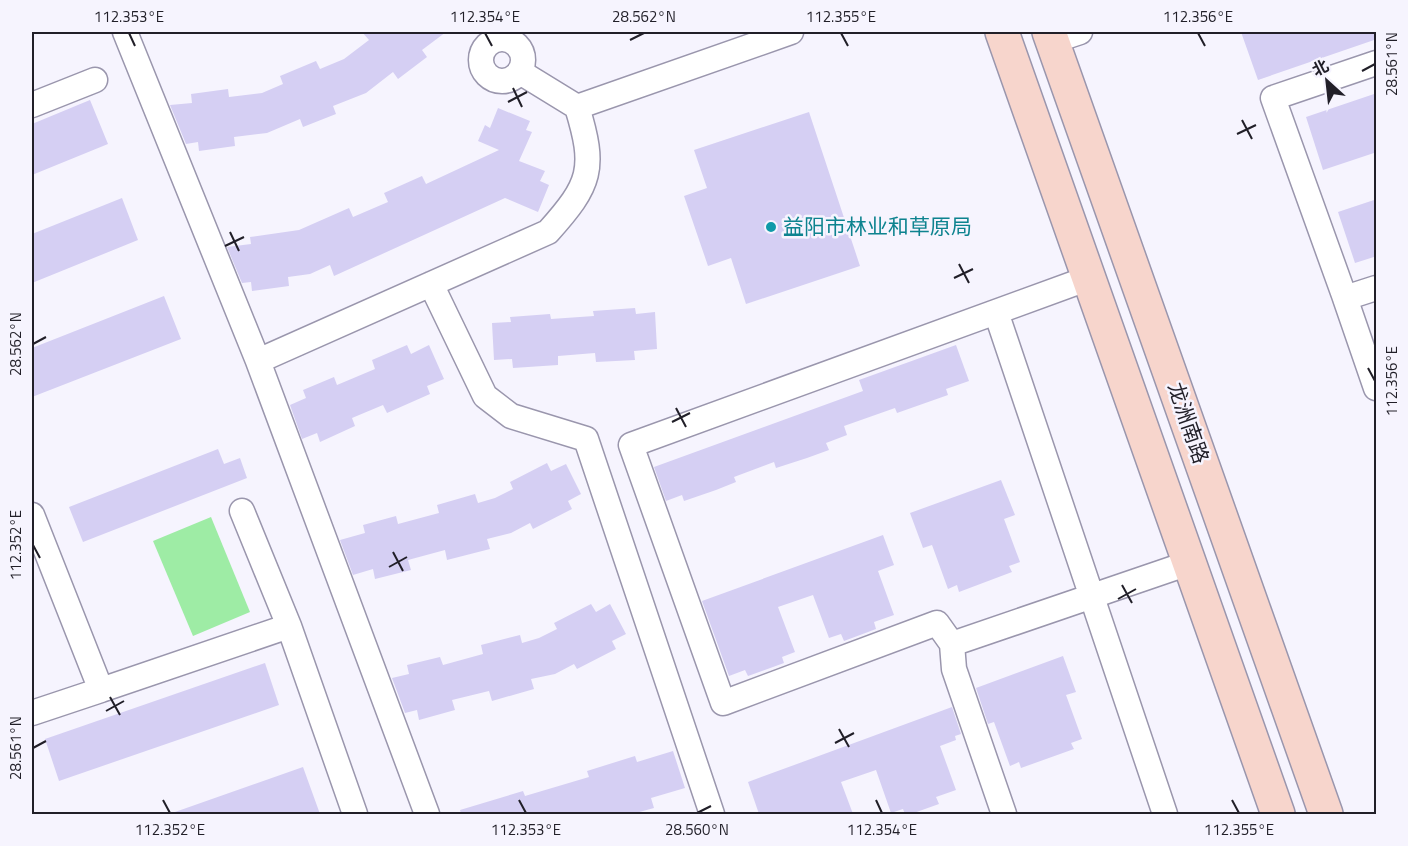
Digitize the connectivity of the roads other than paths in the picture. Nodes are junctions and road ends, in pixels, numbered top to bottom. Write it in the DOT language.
graph roads {
  1 [pos="125,32"];
  2 [pos="791,32"];
  3 [pos="1002,32"];
  4 [pos="504,35"];
  5 [pos="1061,35"];
  6 [pos="478,42"];
  7 [pos="1377,63"];
  8 [pos="520,72"];
  9 [pos="95,80"];
  10 [pos="32,105"];
  11 [pos="577,107"];
  12 [pos="1089,278"];
  13 [pos="431,284"];
  14 [pos="1377,288"];
  15 [pos="1345,298"];
  16 [pos="996,312"];
  17 [pos="258,361"];
  18 [pos="1377,388"];
  19 [pos="242,511"];
  20 [pos="32,515"];
  21 [pos="1189,563"];
  22 [pos="1092,596"];
  23 [pos="289,626"];
  24 [pos="952,644"];
  25 [pos="101,690"];
  26 [pos="32,713"];
  27 [pos="356,814"];
  28 [pos="427,814"];
  29 [pos="712,814"];
  30 [pos="1004,814"];
  31 [pos="1165,814"];
  32 [pos="1278,814"];
  33 [pos="1326,814"];
  1 -- 17 [label="street"];
  2 -- 11 [label="street"];
  3 -- 12 [label="main road"];
  4 -- 6 [label="street"];
  4 -- 8 [label="street"];
  5 -- 33 [label="main road, 龙洲南路"];
  6 -- 8 [label="street"];
  7 -- 15 [label="street"];
  8 -- 11 [label="street"];
  9 -- 10 [label="street"];
  11 -- 13 [label="street"];
  12 -- 16 [label="street"];
  12 -- 21 [label="main road"];
  13 -- 17 [label="street"];
  13 -- 29 [label="street"];
  14 -- 15 [label="street"];
  15 -- 18 [label="street"];
  16 -- 22 [label="street"];
  16 -- 24 [label="street"];
  17 -- 28 [label="street"];
  19 -- 23 [label="street"];
  20 -- 25 [label="street"];
  21 -- 22 [label="street"];
  21 -- 32 [label="main road"];
  22 -- 24 [label="street"];
  22 -- 31 [label="street"];
  23 -- 25 [label="street"];
  23 -- 27 [label="street"];
  24 -- 30 [label="street"];
  25 -- 26 [label="street"];
}
